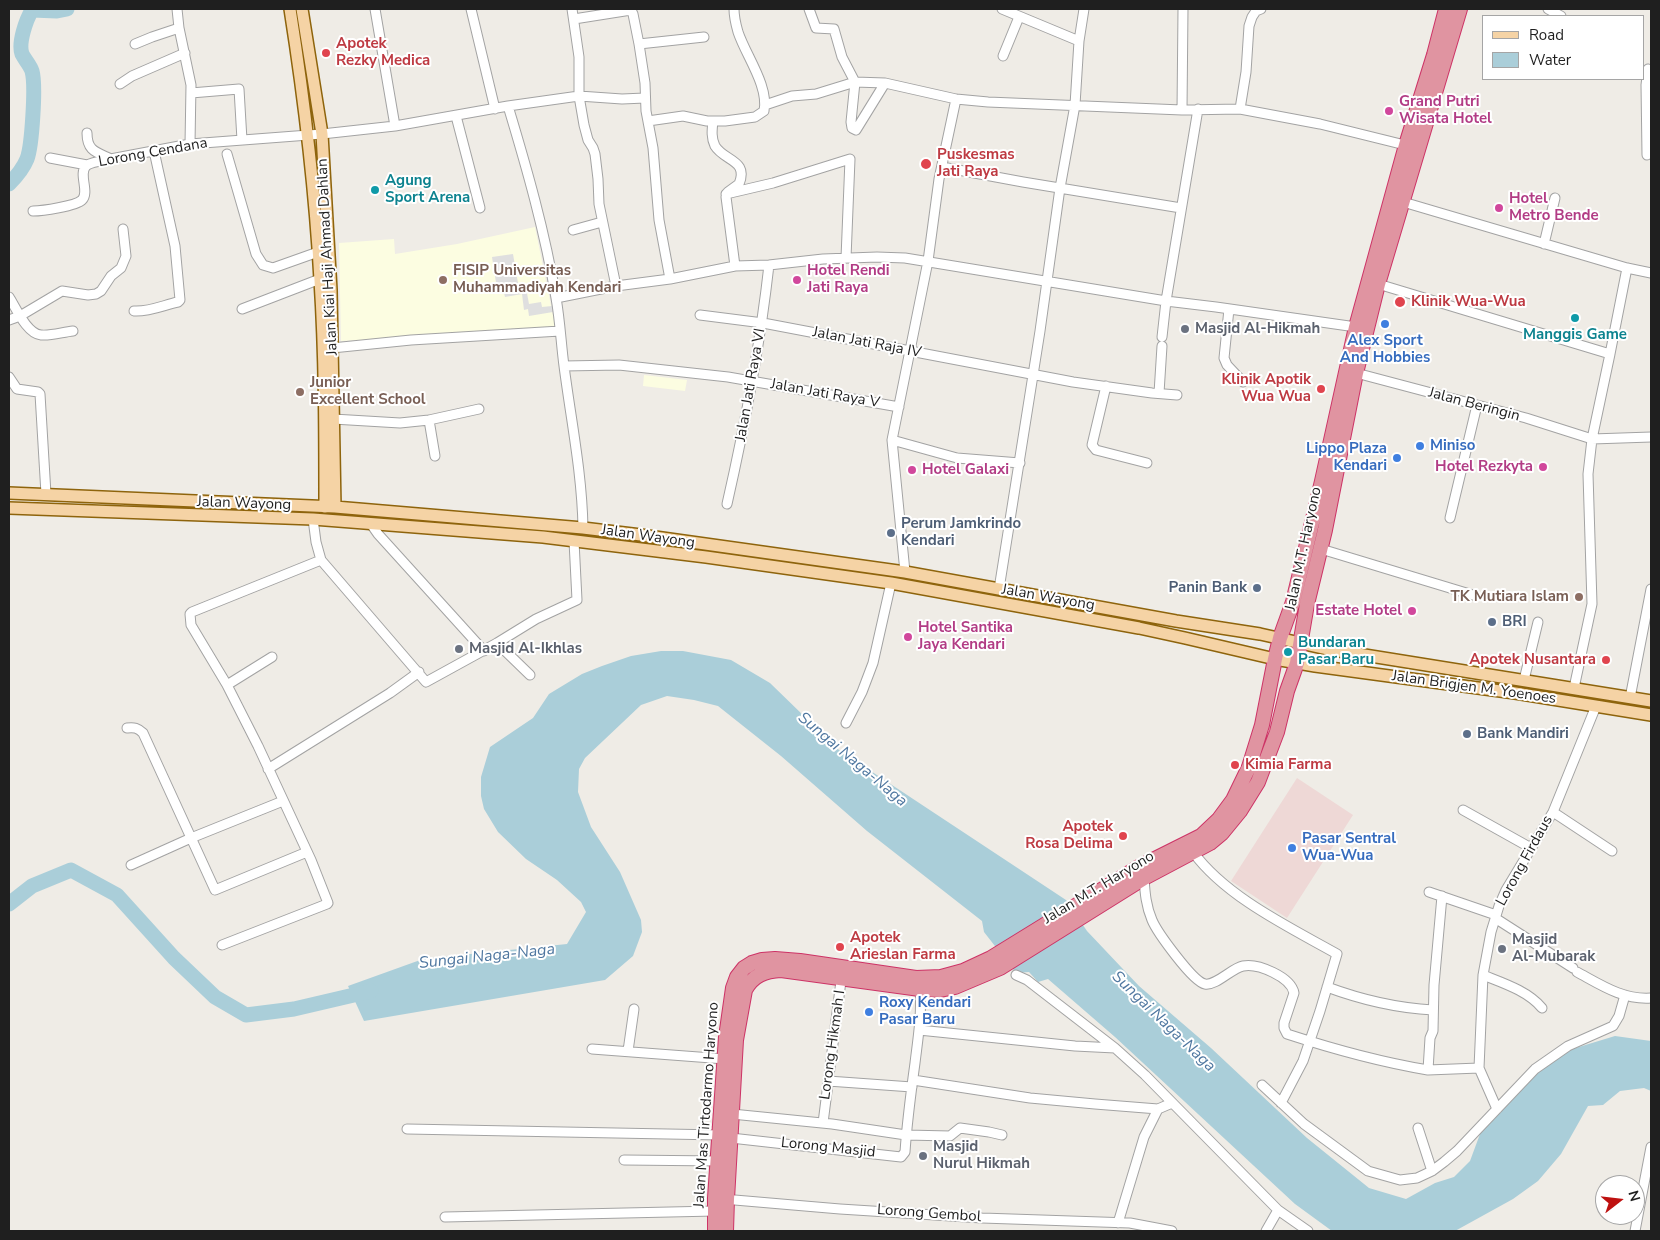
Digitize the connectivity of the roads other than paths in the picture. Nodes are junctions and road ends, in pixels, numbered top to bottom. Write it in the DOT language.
graph roads {
  1 [pos="177,9"];
  2 [pos="290,9"];
  3 [pos="302,9"];
  4 [pos="374,9"];
  5 [pos="472,9"];
  6 [pos="572,9"];
  7 [pos="734,9"];
  8 [pos="809,9"];
  9 [pos="1002,9"];
  10 [pos="1084,9"];
  11 [pos="1183,9"];
  12 [pos="1260,9"];
  13 [pos="1446,9"];
  14 [pos="1460,9"];
  15 [pos="1019,17"];
  16 [pos="574,19"];
  17 [pos="179,28"];
  18 [pos="704,37"];
  19 [pos="1079,40"];
  20 [pos="135,44"];
  21 [pos="639,44"];
  22 [pos="185,53"];
  23 [pos="1003,56"];
  24 [pos="1648,69"];
  25 [pos="855,82"];
  26 [pos="884,82"];
  27 [pos="120,84"];
  28 [pos="191,93"];
  29 [pos="579,96"];
  30 [pos="645,98"];
  31 [pos="956,99"];
  32 [pos="765,105"];
  33 [pos="1075,105"];
  34 [pos="508,106"];
  35 [pos="496,109"];
  36 [pos="1198,109"];
  37 [pos="1240,109"];
  38 [pos="1182,110"];
  39 [pos="456,116"];
  40 [pos="648,121"];
  41 [pos="713,121"];
  42 [pos="395,126"];
  43 [pos="86,133"];
  44 [pos="322,134"];
  45 [pos="307,135"];
  46 [pos="242,140"];
  47 [pos="190,144"];
  48 [pos="1412,147"];
  49 [pos="154,151"];
  50 [pos="227,154"];
  51 [pos="1647,154"];
  52 [pos="50,158"];
  53 [pos="111,159"];
  54 [pos="87,165"];
  55 [pos="942,167"];
  56 [pos="1060,188"];
  57 [pos="726,194"];
  58 [pos="1555,198"];
  59 [pos="1403,202"];
  60 [pos="480,208"];
  61 [pos="1181,208"];
  62 [pos="33,211"];
  63 [pos="602,222"];
  64 [pos="123,229"];
  65 [pos="573,230"];
  66 [pos="1544,244"];
  67 [pos="318,252"];
  68 [pos="846,258"];
  69 [pos="928,261"];
  70 [pos="769,265"];
  71 [pos="735,266"];
  72 [pos="1627,268"];
  73 [pos="1651,273"];
  74 [pos="320,279"];
  75 [pos="670,279"];
  76 [pos="1047,282"];
  77 [pos="1378,284"];
  78 [pos="616,286"];
  79 [pos="9,297"];
  80 [pos="556,298"];
  81 [pos="1166,301"];
  82 [pos="242,309"];
  83 [pos="1229,309"];
  84 [pos="134,311"];
  85 [pos="700,315"];
  86 [pos="20,316"];
  87 [pos="9,320"];
  88 [pos="763,323"];
  89 [pos="1356,327"];
  90 [pos="72,331"];
  91 [pos="560,331"];
  92 [pos="332,348"];
  93 [pos="909,351"];
  94 [pos="1610,354"];
  95 [pos="564,366"];
  96 [pos="1356,373"];
  97 [pos="1033,374"];
  98 [pos="9,377"];
  99 [pos="751,381"];
  100 [pos="1243,382"];
  101 [pos="1106,386"];
  102 [pos="1159,393"];
  103 [pos="1177,395"];
  104 [pos="1477,406"];
  105 [pos="899,407"];
  106 [pos="479,409"];
  107 [pos="333,418"];
  108 [pos="429,420"];
  109 [pos="1651,436"];
  110 [pos="1592,439"];
  111 [pos="892,440"];
  112 [pos="435,456"];
  113 [pos="1020,463"];
  114 [pos="1147,463"];
  115 [pos="9,493"];
  116 [pos="46,494"];
  117 [pos="148,499"];
  118 [pos="330,504"];
  119 [pos="727,504"];
  120 [pos="9,508"];
  121 [pos="148,514"];
  122 [pos="1450,518"];
  123 [pos="313,519"];
  124 [pos="371,524"];
  125 [pos="583,528"];
  126 [pos="574,542"];
  127 [pos="1321,549"];
  128 [pos="321,560"];
  129 [pos="905,572"];
  130 [pos="890,583"];
  131 [pos="999,589"];
  132 [pos="1651,589"];
  133 [pos="1473,595"];
  134 [pos="1538,622"];
  135 [pos="1280,638"];
  136 [pos="497,643"];
  137 [pos="1302,643"];
  138 [pos="484,651"];
  139 [pos="272,656"];
  140 [pos="1275,660"];
  141 [pos="1297,663"];
  142 [pos="419,672"];
  143 [pos="530,675"];
  144 [pos="1524,680"];
  145 [pos="227,685"];
  146 [pos="1574,688"];
  147 [pos="1630,698"];
  148 [pos="1651,701"];
  149 [pos="1596,706"];
  150 [pos="1627,711"];
  151 [pos="1651,715"];
  152 [pos="846,723"];
  153 [pos="127,728"];
  154 [pos="268,769"];
  155 [pos="283,801"];
  156 [pos="1464,810"];
  157 [pos="1553,812"];
  158 [pos="190,838"];
  159 [pos="1531,848"];
  160 [pos="1612,851"];
  161 [pos="307,852"];
  162 [pos="1193,852"];
  163 [pos="132,865"];
  164 [pos="1144,878"];
  165 [pos="1429,892"];
  166 [pos="1442,896"];
  167 [pos="1080,911"];
  168 [pos="1495,917"];
  169 [pos="222,946"];
  170 [pos="995,963"];
  171 [pos="842,973"];
  172 [pos="1016,975"];
  173 [pos="1483,975"];
  174 [pos="1327,987"];
  175 [pos="920,989"];
  176 [pos="1625,995"];
  177 [pos="1651,998"];
  178 [pos="1542,1008"];
  179 [pos="634,1009"];
  180 [pos="1433,1010"];
  181 [pos="919,1030"];
  182 [pos="1310,1042"];
  183 [pos="592,1048"];
  184 [pos="1115,1048"];
  185 [pos="628,1051"];
  186 [pos="725,1059"];
  187 [pos="1479,1068"];
  188 [pos="1428,1070"];
  189 [pos="828,1081"];
  190 [pos="913,1084"];
  191 [pos="1262,1085"];
  192 [pos="1172,1103"];
  193 [pos="1282,1103"];
  194 [pos="1158,1109"];
  195 [pos="1497,1109"];
  196 [pos="732,1114"];
  197 [pos="822,1123"];
  198 [pos="1418,1128"];
  199 [pos="407,1129"];
  200 [pos="906,1135"];
  201 [pos="1002,1135"];
  202 [pos="725,1137"];
  203 [pos="1651,1148"];
  204 [pos="624,1160"];
  205 [pos="719,1161"];
  206 [pos="1432,1171"];
  207 [pos="719,1203"];
  208 [pos="1278,1210"];
  209 [pos="445,1217"];
  210 [pos="1118,1223"];
  211 [pos="715,1231"];
  212 [pos="726,1231"];
  213 [pos="1172,1231"];
  214 [pos="1266,1231"];
  215 [pos="1308,1231"];
  216 [pos="1635,1231"];
  1 -- 17 [label="street"];
  2 -- 45 [label="main road, Jalan Kiai Haji Ahmad Dahlan"];
  3 -- 44 [label="main road, Jalan Kiai Haji Ahmad Dahlan"];
  4 -- 42 [label="street"];
  5 -- 35 [label="street"];
  6 -- 16 [label="street"];
  7 -- 32 [label="street"];
  8 -- 25 [label="street"];
  9 -- 15 [label="street"];
  10 -- 19 [label="street"];
  11 -- 38 [label="street"];
  12 -- 37 [label="street"];
  13 -- 48 [label="highway, Jalan M.T. Haryono"];
  14 -- 48 [label="highway, Jalan M.T. Haryono"];
  15 -- 19 [label="street"];
  15 -- 23 [label="street"];
  16 -- 21 [label="street"];
  16 -- 29 [label="street"];
  17 -- 20 [label="street"];
  17 -- 22 [label="street"];
  18 -- 21 [label="street"];
  19 -- 33 [label="street"];
  21 -- 30 [label="street"];
  22 -- 27 [label="street"];
  22 -- 28 [label="street"];
  24 -- 51 [label="street"];
  25 -- 26 [label="street"];
  25 -- 26 [label="street"];
  25 -- 32 [label="street"];
  26 -- 31 [label="street"];
  28 -- 46 [label="street"];
  28 -- 47 [label="street"];
  29 -- 30 [label="street, Lorong Cendana"];
  29 -- 34 [label="street, Lorong Cendana"];
  29 -- 63 [label="street"];
  30 -- 40 [label="street"];
  31 -- 33 [label="street"];
  31 -- 55 [label="street"];
  32 -- 41 [label="street"];
  33 -- 38 [label="street"];
  33 -- 56 [label="street"];
  34 -- 35 [label="street, Lorong Cendana"];
  34 -- 80 [label="street"];
  35 -- 39 [label="street, Lorong Cendana"];
  36 -- 37 [label="street"];
  36 -- 38 [label="street"];
  36 -- 61 [label="street"];
  37 -- 48 [label="street"];
  39 -- 42 [label="street, Lorong Cendana"];
  39 -- 60 [label="street"];
  40 -- 41 [label="street"];
  40 -- 75 [label="street"];
  41 -- 57 [label="street"];
  42 -- 44 [label="street, Lorong Cendana"];
  43 -- 53 [label="street"];
  44 -- 45 [label="street, Lorong Cendana"];
  44 -- 92 [label="main road, Jalan Kiai Haji Ahmad Dahlan"];
  45 -- 46 [label="street, Lorong Cendana"];
  45 -- 67 [label="main road, Jalan Kiai Haji Ahmad Dahlan"];
  46 -- 47 [label="street, Lorong Cendana"];
  47 -- 49 [label="street, Lorong Cendana"];
  48 -- 59 [label="highway, Jalan M.T. Haryono"];
  48 -- 89 [label="highway, Jalan M.T. Haryono"];
  49 -- 53 [label="street, Lorong Cendana"];
  49 -- 84 [label="street"];
  50 -- 67 [label="street"];
  52 -- 54 [label="street"];
  53 -- 54 [label="street, Lorong Cendana"];
  54 -- 62 [label="street, Lorong Cendana"];
  55 -- 56 [label="street"];
  55 -- 69 [label="street"];
  56 -- 61 [label="street"];
  56 -- 76 [label="street"];
  57 -- 68 [label="street"];
  57 -- 71 [label="street"];
  58 -- 66 [label="street"];
  59 -- 66 [label="street"];
  59 -- 77 [label="highway, Jalan M.T. Haryono"];
  61 -- 81 [label="street"];
  63 -- 65 [label="street"];
  63 -- 78 [label="street"];
  64 -- 86 [label="street"];
  66 -- 72 [label="street"];
  67 -- 74 [label="main road, Jalan Kiai Haji Ahmad Dahlan"];
  68 -- 69 [label="street"];
  68 -- 70 [label="street"];
  69 -- 76 [label="street"];
  69 -- 93 [label="street"];
  70 -- 71 [label="street"];
  70 -- 88 [label="street, Jalan Jati Raya VI"];
  71 -- 75 [label="street"];
  72 -- 73 [label="street"];
  72 -- 94 [label="street"];
  74 -- 82 [label="street"];
  74 -- 118 [label="main road, Jalan Kiai Haji Ahmad Dahlan"];
  75 -- 78 [label="street"];
  76 -- 81 [label="street"];
  76 -- 97 [label="street"];
  77 -- 94 [label="street"];
  77 -- 96 [label="highway, Jalan M.T. Haryono"];
  78 -- 80 [label="street"];
  79 -- 86 [label="street"];
  80 -- 91 [label="street"];
  81 -- 83 [label="street"];
  81 -- 102 [label="street"];
  83 -- 89 [label="street"];
  83 -- 100 [label="street"];
  85 -- 88 [label="street, Jalan Jati Raja IV"];
  86 -- 87 [label="street"];
  86 -- 90 [label="street"];
  88 -- 93 [label="street, Jalan Jati Raja IV"];
  88 -- 99 [label="street, Jalan Jati Raya VI"];
  89 -- 135 [label="highway, Jalan M.T. Haryono"];
  91 -- 92 [label="street"];
  91 -- 95 [label="street"];
  92 -- 107 [label="main road, Jalan Kiai Haji Ahmad Dahlan"];
  93 -- 97 [label="street, Jalan Jati Raja IV"];
  93 -- 105 [label="street"];
  94 -- 110 [label="street"];
  95 -- 99 [label="street, Jalan Jati Raya V"];
  95 -- 125 [label="street"];
  96 -- 104 [label="street, Jalan Beringin"];
  96 -- 127 [label="highway, Jalan M.T. Haryono"];
  97 -- 101 [label="street, Jalan Jati Raja IV"];
  97 -- 113 [label="street"];
  98 -- 116 [label="street"];
  99 -- 105 [label="street, Jalan Jati Raya V"];
  99 -- 119 [label="street, Jalan Jati Raya VI"];
  101 -- 102 [label="street, Jalan Jati Raja IV"];
  101 -- 114 [label="street"];
  102 -- 103 [label="street, Jalan Jati Raja IV"];
  104 -- 110 [label="street, Jalan Beringin"];
  104 -- 122 [label="street"];
  105 -- 111 [label="street"];
  106 -- 108 [label="street"];
  107 -- 108 [label="street"];
  107 -- 118 [label="main road, Jalan Kiai Haji Ahmad Dahlan"];
  108 -- 112 [label="street"];
  109 -- 110 [label="street"];
  110 -- 146 [label="street"];
  111 -- 113 [label="street"];
  111 -- 129 [label="street"];
  113 -- 131 [label="street"];
  115 -- 116 [label="main road, Jalan Wayong"];
  116 -- 117 [label="main road, Jalan Wayong"];
  117 -- 118 [label="main road, Jalan Wayong"];
  117 -- 121 [label="main road"];
  118 -- 125 [label="main road, Jalan Wayong"];
  120 -- 121 [label="main road, Jalan Wayong"];
  121 -- 123 [label="main road, Jalan Wayong"];
  123 -- 124 [label="main road, Jalan Wayong"];
  123 -- 128 [label="street"];
  124 -- 126 [label="main road, Jalan Wayong"];
  124 -- 138 [label="street"];
  125 -- 129 [label="main road, Jalan Wayong"];
  126 -- 130 [label="main road, Jalan Wayong"];
  126 -- 136 [label="street"];
  127 -- 133 [label="street"];
  127 -- 137 [label="highway, Jalan M.T. Haryono"];
  128 -- 142 [label="street"];
  128 -- 145 [label="street"];
  129 -- 131 [label="main road, Jalan Wayong"];
  130 -- 140 [label="main road, Jalan Wayong"];
  130 -- 152 [label="street"];
  131 -- 135 [label="main road, Jalan Wayong"];
  132 -- 147 [label="street"];
  134 -- 144 [label="street"];
  135 -- 137 [label="main road, Jalan Wayong"];
  135 -- 140 [label="highway, Jalan M.T. Haryono"];
  136 -- 138 [label="street"];
  136 -- 143 [label="street"];
  137 -- 141 [label="highway, Jalan M.T. Haryono"];
  137 -- 144 [label="main road, Jalan Brigjen M. Yoenoes"];
  138 -- 142 [label="street"];
  139 -- 145 [label="street"];
  140 -- 141 [label="main road, Jalan Wayong"];
  140 -- 167 [label="highway, Jalan M.T. Haryono"];
  141 -- 149 [label="main road, Jalan Brigjen M. Yoenoes"];
  141 -- 162 [label="highway, Jalan M.T. Haryono"];
  142 -- 154 [label="street"];
  144 -- 146 [label="main road, Jalan Brigjen M. Yoenoes"];
  145 -- 154 [label="street"];
  146 -- 147 [label="main road, Jalan Brigjen M. Yoenoes"];
  147 -- 148 [label="main road, Jalan Brigjen M. Yoenoes"];
  147 -- 150 [label="main road"];
  149 -- 150 [label="main road, Jalan Brigjen M. Yoenoes"];
  149 -- 157 [label="street, Lorong Firdaus"];
  150 -- 151 [label="main road, Jalan Brigjen M. Yoenoes"];
  153 -- 158 [label="street"];
  154 -- 155 [label="street"];
  155 -- 158 [label="street"];
  155 -- 161 [label="street"];
  156 -- 159 [label="street"];
  157 -- 159 [label="street, Lorong Firdaus"];
  157 -- 160 [label="street"];
  158 -- 161 [label="street"];
  158 -- 163 [label="street"];
  159 -- 168 [label="street, Lorong Firdaus"];
  161 -- 169 [label="street"];
  162 -- 164 [label="highway, Jalan M.T. Haryono"];
  162 -- 174 [label="street"];
  164 -- 167 [label="highway, Jalan M.T. Haryono"];
  164 -- 182 [label="street"];
  165 -- 166 [label="street"];
  166 -- 168 [label="street"];
  166 -- 180 [label="street"];
  167 -- 170 [label="highway, Jalan M.T. Haryono"];
  168 -- 173 [label="street, Lorong Firdaus"];
  168 -- 176 [label="street"];
  170 -- 171 [label="highway, Jalan Mas Tirtodarmo Haryono"];
  170 -- 175 [label="highway, Jalan Mas Tirtodarmo Haryono"];
  171 -- 175 [label="highway, Jalan Mas Tirtodarmo Haryono"];
  171 -- 186 [label="highway, Jalan Mas Tirtodarmo Haryono"];
  171 -- 189 [label="street, Lorong Hikmah I"];
  171 -- 196 [label="highway, Jalan Mas Tirtodarmo Haryono"];
  172 -- 184 [label="street"];
  173 -- 178 [label="street"];
  173 -- 187 [label="street, Lorong Firdaus"];
  174 -- 180 [label="street"];
  174 -- 182 [label="street"];
  175 -- 181 [label="street"];
  176 -- 177 [label="street"];
  176 -- 195 [label="street"];
  179 -- 185 [label="street"];
  180 -- 188 [label="street"];
  181 -- 184 [label="street"];
  181 -- 190 [label="street"];
  182 -- 188 [label="street"];
  182 -- 193 [label="street"];
  183 -- 185 [label="street"];
  184 -- 192 [label="street"];
  185 -- 186 [label="street"];
  186 -- 202 [label="highway, Jalan Mas Tirtodarmo Haryono"];
  187 -- 188 [label="street"];
  187 -- 195 [label="street, Lorong Firdaus"];
  189 -- 190 [label="street"];
  189 -- 197 [label="street, Lorong Hikmah I"];
  190 -- 194 [label="street"];
  190 -- 200 [label="street"];
  191 -- 193 [label="street"];
  192 -- 194 [label="street"];
  192 -- 208 [label="street"];
  193 -- 206 [label="street"];
  194 -- 210 [label="street"];
  195 -- 206 [label="street"];
  196 -- 197 [label="street"];
  196 -- 202 [label="highway, Jalan Mas Tirtodarmo Haryono"];
  197 -- 200 [label="street"];
  198 -- 206 [label="street"];
  199 -- 202 [label="street"];
  200 -- 201 [label="street"];
  200 -- 202 [label="street, Lorong Masjid"];
  202 -- 205 [label="highway, Jalan Mas Tirtodarmo Haryono"];
  202 -- 207 [label="highway, Jalan Mas Tirtodarmo Haryono"];
  203 -- 216 [label="street"];
  204 -- 205 [label="street"];
  205 -- 207 [label="highway, Jalan Mas Tirtodarmo Haryono"];
  207 -- 209 [label="street, Lorong Gembol"];
  207 -- 210 [label="street, Lorong Gembol"];
  207 -- 211 [label="highway, Jalan Mas Tirtodarmo Haryono"];
  207 -- 212 [label="highway, Jalan Mas Tirtodarmo Haryono"];
  208 -- 214 [label="street"];
  208 -- 215 [label="street"];
  210 -- 213 [label="street, Lorong Gembol"];
}
